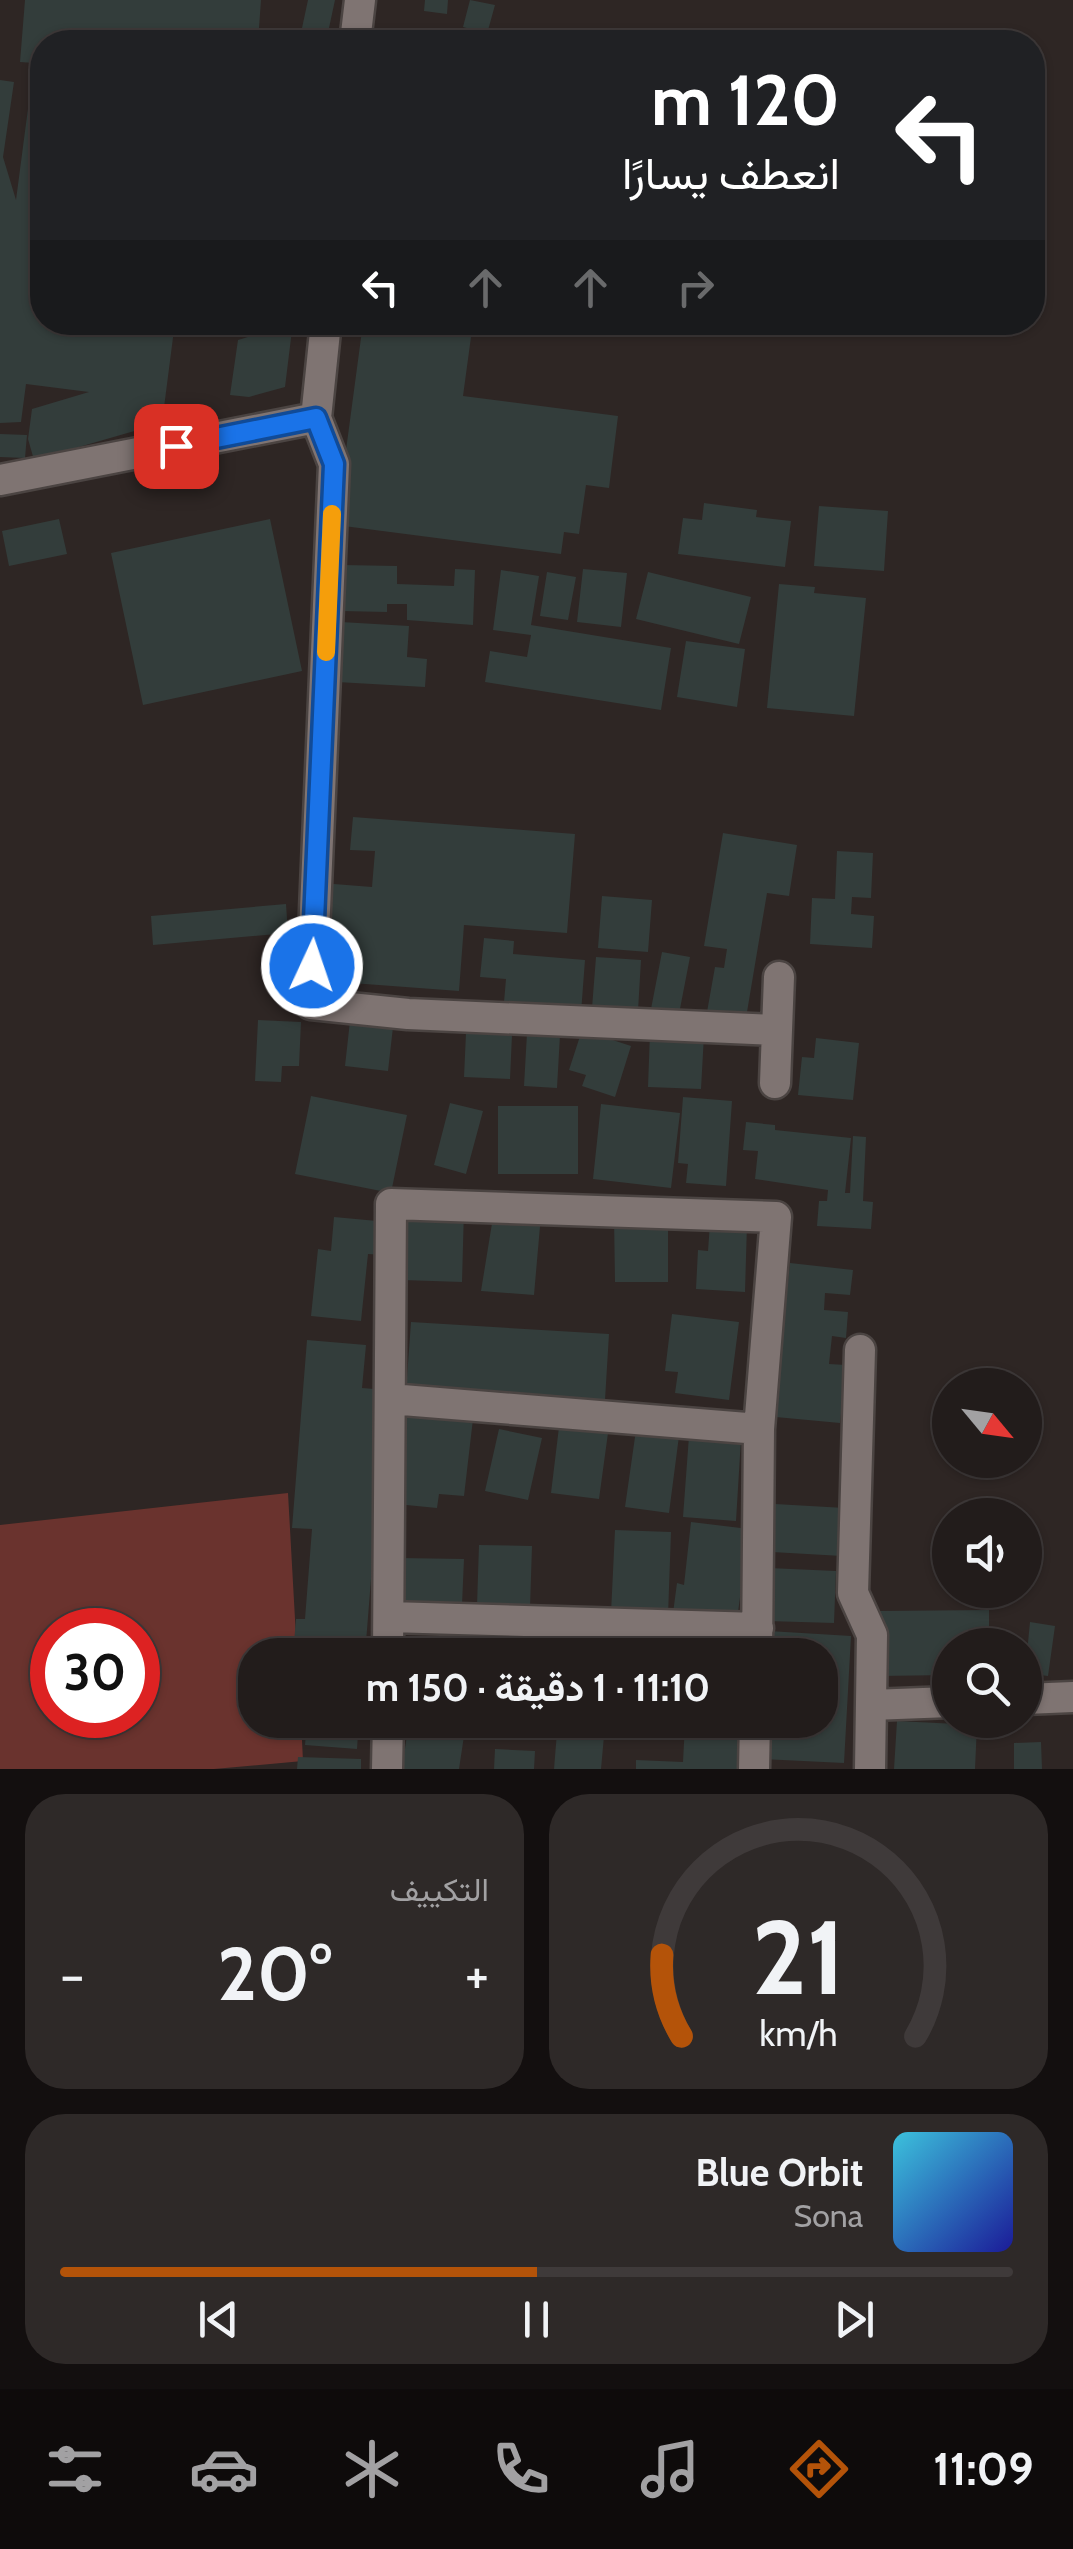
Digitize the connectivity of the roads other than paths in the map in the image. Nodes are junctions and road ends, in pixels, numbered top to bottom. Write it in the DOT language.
graph roads {
  1 [pos="360,0"];
  2 [pos="356,30"];
  3 [pos="325,335"];
  4 [pos="316,418"];
  5 [pos="0,480"];
  6 [pos="779,977"];
  7 [pos="777,1030"];
  8 [pos="774,1084"];
  9 [pos="860,1350"];
  10 [pos="390,1398"];
  11 [pos="758,1428"];
  12 [pos="388,1616"];
  13 [pos="388,1638"];
  14 [pos="700,1638"];
  15 [pos="757,1638"];
  16 [pos="1073,1697"];
  17 [pos="1042,1698"];
  18 [pos="932,1703"];
  19 [pos="871,1705"];
  20 [pos="388,1738"];
  21 [pos="755,1738"];
  22 [pos="387,1769"];
  23 [pos="754,1769"];
  24 [pos="870,1769"];
  1 -- 2 [label="street"];
  3 -- 4 [label="street"];
  4 -- 5 [label="street"];
  4 -- 7 [label="street"];
  6 -- 7 [label="street"];
  7 -- 8 [label="street"];
  9 -- 19 [label="street"];
  10 -- 11 [label="street"];
  10 -- 11 [label="street"];
  10 -- 12 [label="street"];
  11 -- 15 [label="street"];
  12 -- 13 [label="street"];
  12 -- 14 [label="street"];
  16 -- 17 [label="street"];
  18 -- 19 [label="street"];
  19 -- 24 [label="street"];
  20 -- 22 [label="street"];
  21 -- 23 [label="street"];
}
